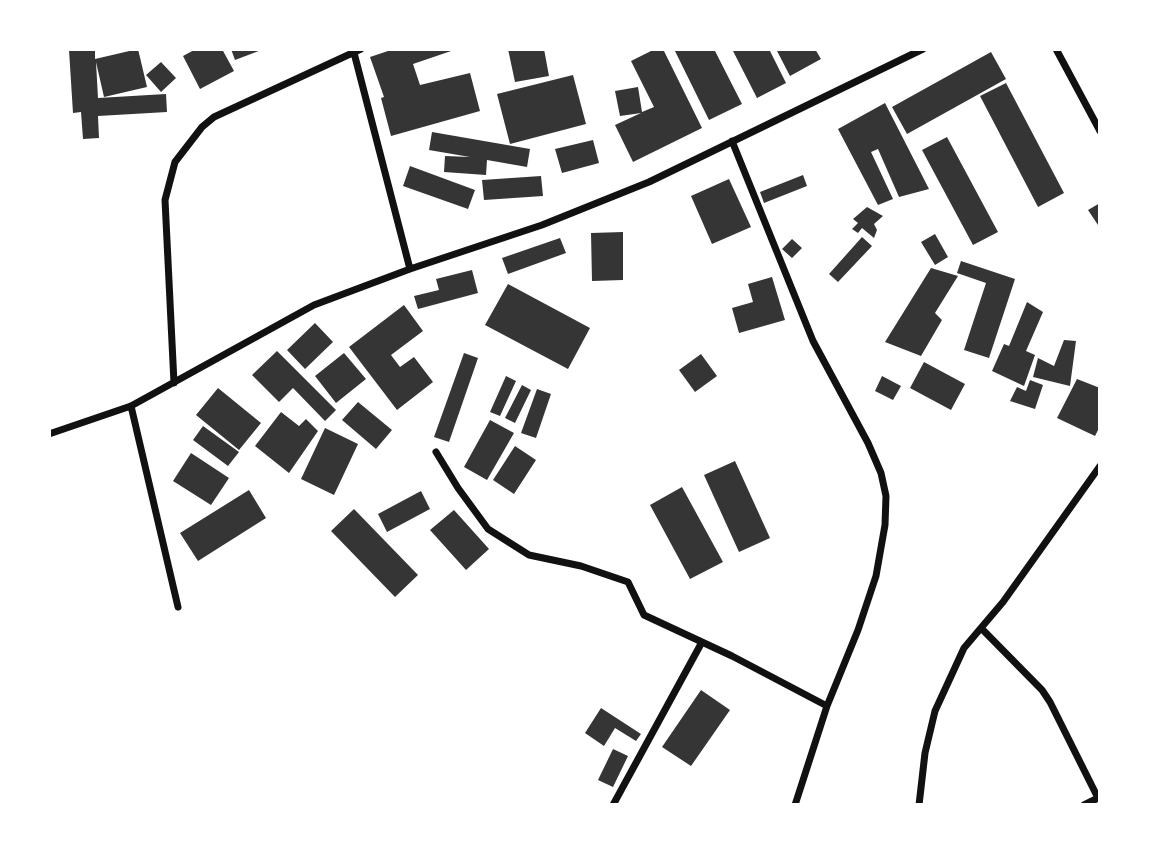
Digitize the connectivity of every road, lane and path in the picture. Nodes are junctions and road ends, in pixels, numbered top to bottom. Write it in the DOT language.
graph roads {
  1 [pos="923,49"];
  2 [pos="1056,49"];
  3 [pos="356,50"];
  4 [pos="1100,131"];
  5 [pos="732,141"];
  6 [pos="410,269"];
  7 [pos="174,383"];
  8 [pos="131,406"];
  9 [pos="49,434"];
  10 [pos="436,452"];
  11 [pos="1100,466"];
  12 [pos="178,607"];
  13 [pos="982,629"];
  14 [pos="702,642"];
  15 [pos="827,706"];
  16 [pos="1099,798"];
  17 [pos="613,805"];
  18 [pos="795,805"];
  19 [pos="919,805"];
  20 [pos="1084,805"];
  1 -- 5 [label="street"];
  2 -- 4 [label="street"];
  3 -- 6 [label="street"];
  3 -- 7 [label="street"];
  5 -- 6 [label="street"];
  5 -- 15 [label="street"];
  6 -- 7 [label="street"];
  7 -- 8 [label="street"];
  8 -- 9 [label="street"];
  8 -- 12 [label="street"];
  10 -- 14 [label="street"];
  11 -- 13 [label="street"];
  13 -- 16 [label="street"];
  13 -- 19 [label="street"];
  14 -- 15 [label="street"];
  14 -- 17 [label="street"];
  15 -- 18 [label="street"];
  16 -- 20 [label="street"];
}
